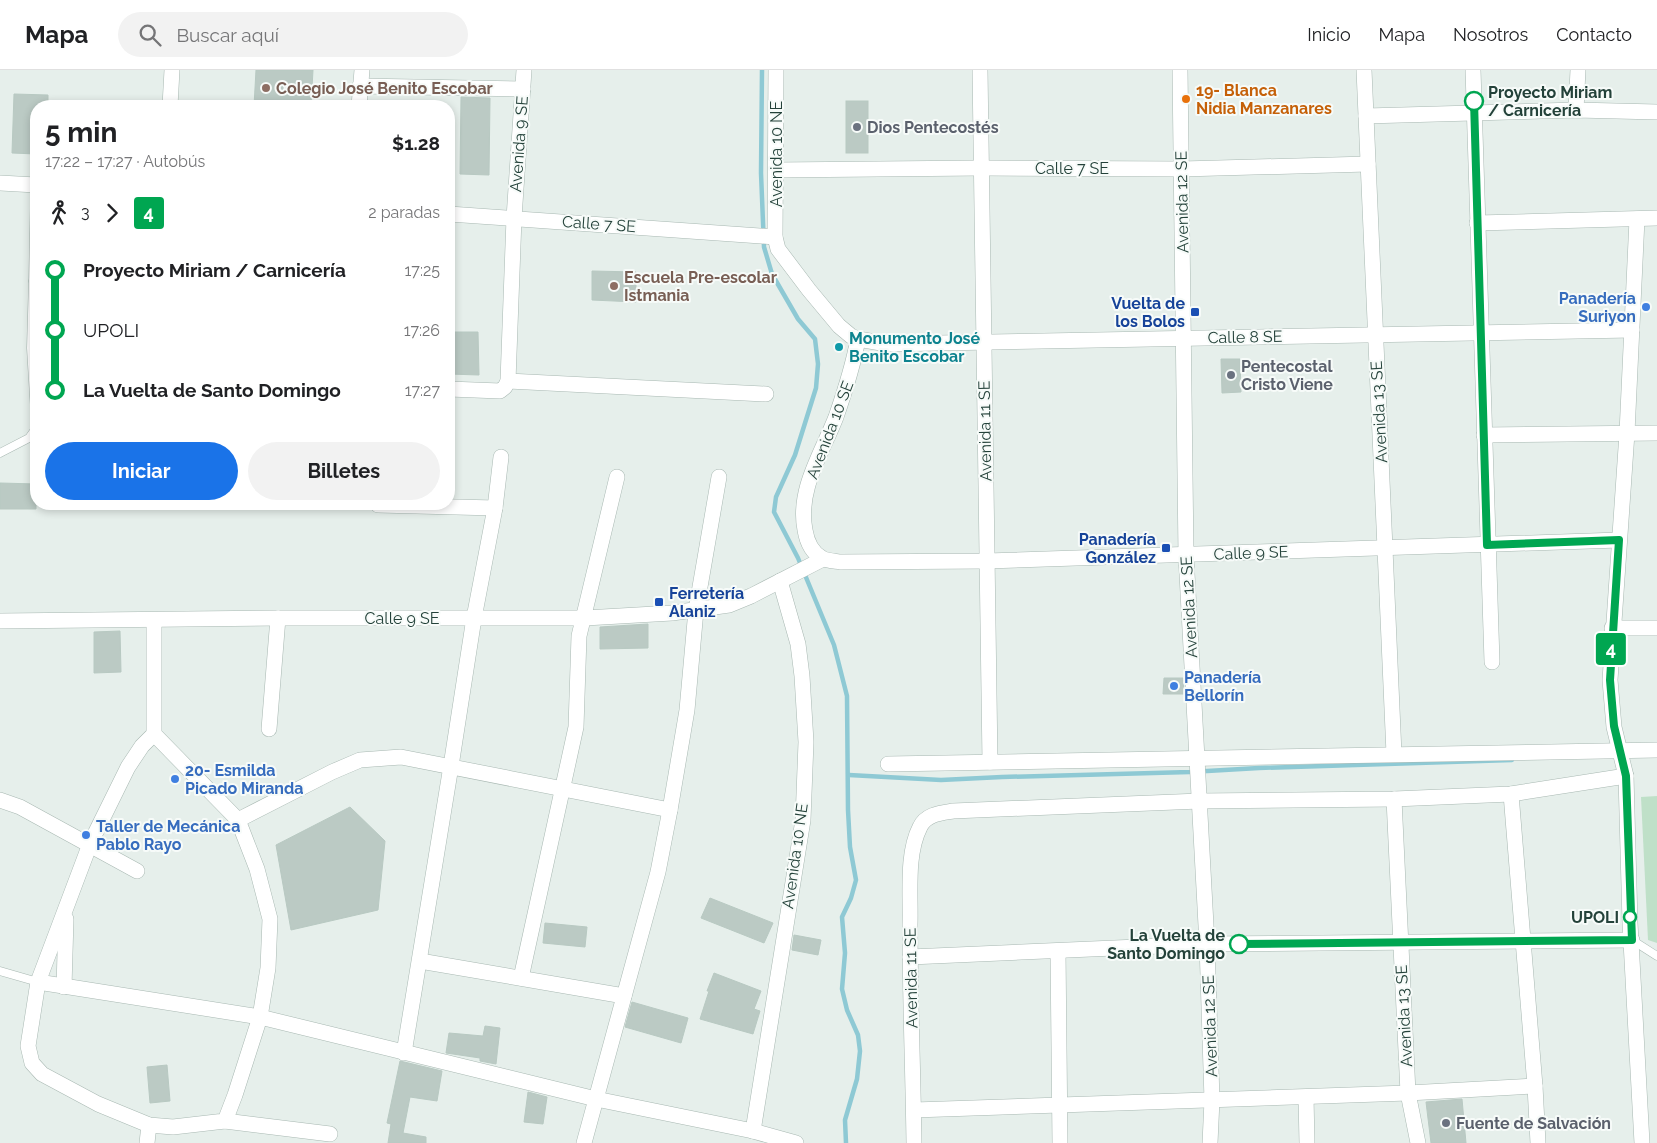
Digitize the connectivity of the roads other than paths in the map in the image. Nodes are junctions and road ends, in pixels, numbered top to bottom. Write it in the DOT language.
graph roads {
  1 [pos="172,70"];
  2 [pos="362,70"];
  3 [pos="524,70"];
  4 [pos="776,70"];
  5 [pos="980,70"];
  6 [pos="1180,70"];
  7 [pos="1364,70"];
  8 [pos="1473,70"];
  9 [pos="1578,70"];
  10 [pos="360,86"];
  11 [pos="523,89"];
  12 [pos="170,100"];
  13 [pos="359,100"];
  14 [pos="1576,110"];
  15 [pos="1657,112"];
  16 [pos="1474,113"];
  17 [pos="1366,116"];
  18 [pos="1368,164"];
  19 [pos="982,168"];
  20 [pos="1182,169"];
  21 [pos="776,170"];
  22 [pos="0,182"];
  23 [pos="30,185"];
  24 [pos="455,214"];
  25 [pos="514,218"];
  26 [pos="1657,218"];
  27 [pos="1637,219"];
  28 [pos="1478,223"];
  29 [pos="770,237"];
  30 [pos="1632,330"];
  31 [pos="1481,333"];
  32 [pos="1376,335"];
  33 [pos="1184,338"];
  34 [pos="858,339"];
  35 [pos="984,342"];
  36 [pos="508,381"];
  37 [pos="455,389"];
  38 [pos="766,394"];
  39 [pos="1627,433"];
  40 [pos="1657,433"];
  41 [pos="1484,434"];
  42 [pos="30,437"];
  43 [pos="0,453"];
  44 [pos="501,457"];
  45 [pos="617,477"];
  46 [pos="719,477"];
  47 [pos="455,507"];
  48 [pos="495,508"];
  49 [pos="1619,540"];
  50 [pos="1487,545"];
  51 [pos="1385,548"];
  52 [pos="1186,555"];
  53 [pos="987,561"];
  54 [pos="818,562"];
  55 [pos="780,581"];
  56 [pos="696,610"];
  57 [pos="278,618"];
  58 [pos="474,618"];
  59 [pos="585,618"];
  60 [pos="154,620"];
  61 [pos="0,621"];
  62 [pos="1612,628"];
  63 [pos="1657,628"];
  64 [pos="1492,662"];
  65 [pos="269,729"];
  66 [pos="154,734"];
  67 [pos="1618,750"];
  68 [pos="1657,750"];
  69 [pos="1394,754"];
  70 [pos="1196,761"];
  71 [pos="990,762"];
  72 [pos="888,764"];
  73 [pos="451,766"];
  74 [pos="1626,776"];
  75 [pos="563,788"];
  76 [pos="1511,794"];
  77 [pos="1394,799"];
  78 [pos="0,800"];
  79 [pos="1200,801"];
  80 [pos="670,810"];
  81 [pos="238,820"];
  82 [pos="90,844"];
  83 [pos="137,871"];
  84 [pos="66,908"];
  85 [pos="1632,940"];
  86 [pos="1523,941"];
  87 [pos="1400,942"];
  88 [pos="1207,944"];
  89 [pos="1058,952"];
  90 [pos="1657,956"];
  91 [pos="910,957"];
  92 [pos="420,960"];
  93 [pos="0,971"];
  94 [pos="521,978"];
  95 [pos="38,982"];
  96 [pos="64,987"];
  97 [pos="624,996"];
  98 [pos="260,1017"];
  99 [pos="404,1053"];
  100 [pos="1535,1086"];
  101 [pos="1408,1093"];
  102 [pos="1306,1096"];
  103 [pos="596,1099"];
  104 [pos="1212,1100"];
  105 [pos="1059,1105"];
  106 [pos="914,1110"];
  107 [pos="224,1121"];
  108 [pos="149,1125"];
  109 [pos="753,1131"];
  110 [pos="330,1134"];
  111 [pos="147,1143"];
  112 [pos="584,1143"];
  113 [pos="796,1143"];
  114 [pos="914,1143"];
  115 [pos="1060,1143"];
  116 [pos="1210,1143"];
  117 [pos="1307,1143"];
  118 [pos="1418,1143"];
  119 [pos="1538,1143"];
  120 [pos="1642,1143"];
  1 -- 12 [label="street"];
  2 -- 10 [label="street"];
  3 -- 11 [label="street, Avenida 9 SE"];
  4 -- 21 [label="street, Avenida 10 NE"];
  5 -- 19 [label="street, Avenida 11 SE"];
  6 -- 20 [label="street, Avenida 12 SE"];
  7 -- 17 [label="street, Avenida 13 SE"];
  8 -- 16 [label="street"];
  9 -- 14 [label="street"];
  10 -- 11 [label="street"];
  10 -- 13 [label="street"];
  11 -- 25 [label="street, Avenida 9 SE"];
  14 -- 15 [label="street"];
  14 -- 16 [label="street"];
  16 -- 17 [label="street"];
  16 -- 28 [label="street"];
  17 -- 18 [label="street, Avenida 13 SE"];
  18 -- 20 [label="street, Calle 7 SE"];
  18 -- 32 [label="street, Avenida 13 SE"];
  19 -- 20 [label="street, Calle 7 SE"];
  19 -- 21 [label="street, Calle 7 SE"];
  19 -- 35 [label="street, Avenida 11 SE"];
  20 -- 33 [label="street, Avenida 12 SE"];
  21 -- 29 [label="street, Avenida 10 NE"];
  22 -- 23 [label="street"];
  24 -- 25 [label="street, Calle 7 SE"];
  25 -- 29 [label="street, Calle 7 SE"];
  25 -- 36 [label="street, Avenida 9 SE"];
  26 -- 27 [label="street"];
  27 -- 28 [label="street"];
  27 -- 30 [label="street"];
  28 -- 31 [label="street"];
  29 -- 34 [label="street"];
  30 -- 31 [label="street, Calle 8 SE"];
  30 -- 39 [label="street"];
  31 -- 32 [label="street, Calle 8 SE"];
  31 -- 41 [label="street"];
  32 -- 33 [label="street, Calle 8 SE"];
  32 -- 51 [label="street, Avenida 13 SE"];
  33 -- 35 [label="street, Calle 8 SE"];
  33 -- 52 [label="street, Avenida 12 SE"];
  34 -- 35 [label="street, Calle 8 SE"];
  34 -- 54 [label="street, Avenida 10 SE"];
  35 -- 53 [label="street, Avenida 11 SE"];
  36 -- 37 [label="street"];
  36 -- 38 [label="street"];
  39 -- 40 [label="street"];
  39 -- 41 [label="street"];
  39 -- 49 [label="street"];
  41 -- 50 [label="street"];
  42 -- 43 [label="lane"];
  44 -- 48 [label="street"];
  45 -- 59 [label="street"];
  46 -- 56 [label="street"];
  47 -- 48 [label="street"];
  48 -- 58 [label="street"];
  49 -- 50 [label="street, Calle 9 SE"];
  49 -- 62 [label="street"];
  50 -- 51 [label="street, Calle 9 SE"];
  50 -- 64 [label="street"];
  51 -- 52 [label="street, Calle 9 SE"];
  51 -- 69 [label="street, Avenida 13 SE"];
  52 -- 53 [label="street, Calle 9 SE"];
  52 -- 70 [label="street, Avenida 12 SE"];
  53 -- 54 [label="street, Calle 9 SE"];
  53 -- 71 [label="street, Avenida 11 SE"];
  54 -- 55 [label="street, Calle 9 SE"];
  55 -- 56 [label="street, Calle 9 SE"];
  55 -- 109 [label="street, Avenida 10 NE"];
  56 -- 59 [label="street, Calle 9 SE"];
  56 -- 80 [label="street"];
  57 -- 58 [label="street, Calle 9 SE"];
  57 -- 60 [label="street, Calle 9 SE"];
  57 -- 65 [label="street"];
  58 -- 59 [label="street, Calle 9 SE"];
  58 -- 73 [label="street"];
  59 -- 75 [label="street"];
  60 -- 61 [label="street, Calle 9 SE"];
  60 -- 66 [label="street"];
  62 -- 63 [label="street"];
  62 -- 67 [label="street"];
  66 -- 81 [label="street"];
  66 -- 82 [label="street"];
  67 -- 68 [label="street"];
  67 -- 69 [label="street"];
  67 -- 74 [label="street"];
  69 -- 70 [label="street"];
  70 -- 71 [label="street"];
  70 -- 79 [label="street, Avenida 12 SE"];
  71 -- 72 [label="street"];
  73 -- 75 [label="street"];
  73 -- 81 [label="street"];
  73 -- 92 [label="street"];
  74 -- 76 [label="street"];
  74 -- 85 [label="street"];
  75 -- 80 [label="street"];
  75 -- 94 [label="street"];
  76 -- 77 [label="street"];
  76 -- 86 [label="street"];
  77 -- 79 [label="street"];
  77 -- 87 [label="street, Avenida 13 SE"];
  78 -- 82 [label="street"];
  79 -- 88 [label="street, Avenida 12 SE"];
  79 -- 91 [label="street, Avenida 11 SE"];
  80 -- 97 [label="street"];
  81 -- 98 [label="street"];
  82 -- 83 [label="street"];
  82 -- 84 [label="street"];
  84 -- 95 [label="street"];
  84 -- 96 [label="street"];
  85 -- 86 [label="street"];
  85 -- 90 [label="lane"];
  85 -- 120 [label="street"];
  86 -- 87 [label="street"];
  86 -- 100 [label="street"];
  87 -- 88 [label="street"];
  87 -- 101 [label="street, Avenida 13 SE"];
  88 -- 89 [label="street"];
  88 -- 104 [label="street, Avenida 12 SE"];
  89 -- 91 [label="street"];
  89 -- 105 [label="street"];
  91 -- 106 [label="street, Avenida 11 SE"];
  92 -- 94 [label="street"];
  92 -- 99 [label="street"];
  93 -- 95 [label="lane"];
  94 -- 97 [label="street"];
  95 -- 96 [label="street"];
  95 -- 108 [label="street"];
  96 -- 98 [label="street"];
  97 -- 103 [label="street"];
  98 -- 99 [label="street"];
  98 -- 107 [label="street"];
  99 -- 103 [label="street"];
  100 -- 101 [label="street"];
  100 -- 119 [label="street"];
  101 -- 102 [label="street"];
  101 -- 118 [label="street, Avenida 13 SE"];
  102 -- 104 [label="street"];
  102 -- 117 [label="street"];
  103 -- 109 [label="street"];
  103 -- 112 [label="street"];
  104 -- 105 [label="street"];
  104 -- 116 [label="street, Avenida 12 SE"];
  105 -- 106 [label="street"];
  105 -- 115 [label="street"];
  106 -- 114 [label="street, Avenida 11 SE"];
  107 -- 108 [label="street"];
  107 -- 110 [label="street"];
  108 -- 111 [label="street"];
  109 -- 113 [label="street"];
}
